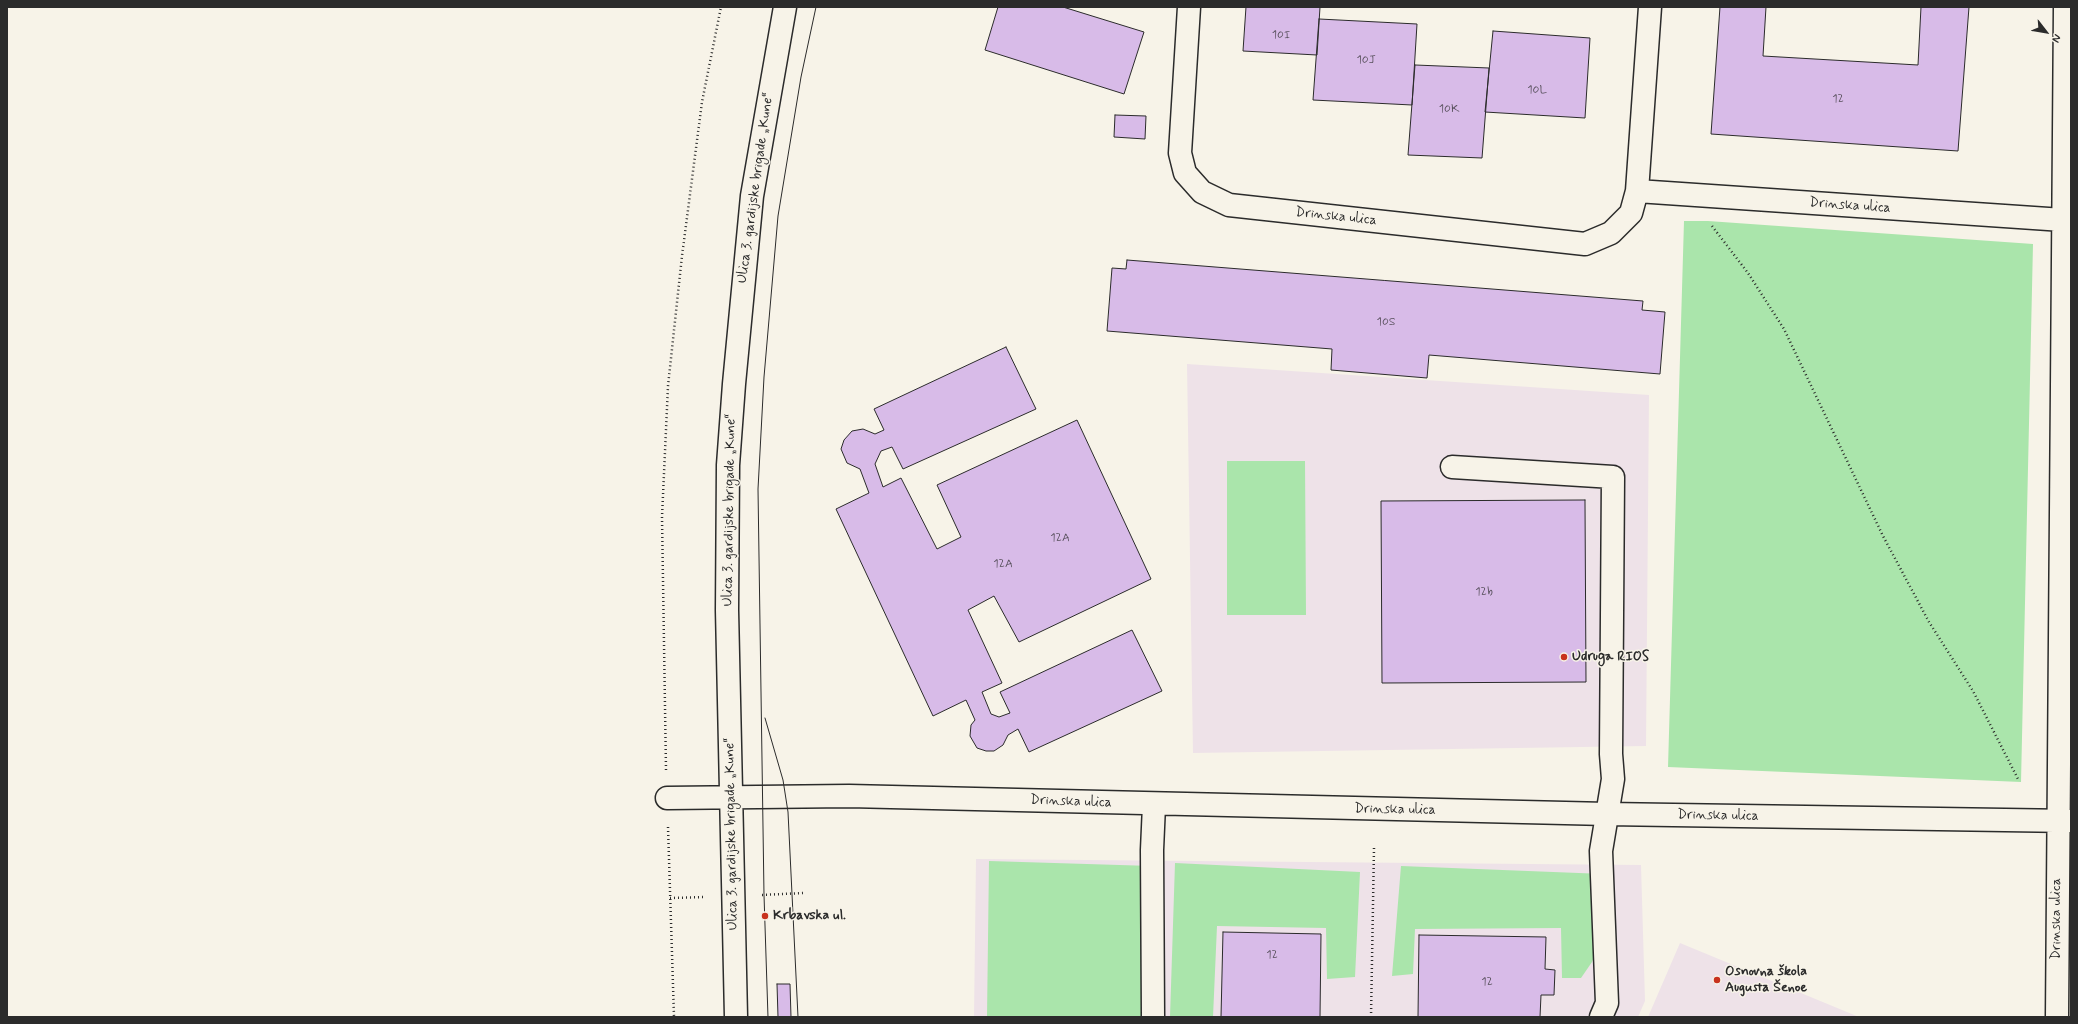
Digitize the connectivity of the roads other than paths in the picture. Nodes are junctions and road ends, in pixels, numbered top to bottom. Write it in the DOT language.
graph roads {
  1 [pos="785,7"];
  2 [pos="1188,7"];
  3 [pos="1650,7"];
  4 [pos="2065,7"];
  5 [pos="1637,191"];
  6 [pos="2063,220"];
  7 [pos="1452,467"];
  8 [pos="731,796"];
  9 [pos="667,798"];
  10 [pos="1154,805"];
  11 [pos="1607,814"];
  12 [pos="2065,821"];
  13 [pos="736,1017"];
  14 [pos="1153,1017"];
  15 [pos="1601,1017"];
  16 [pos="2057,1017"];
  1 -- 8 [label="street, Ulica 3. gardijske brigade „Kune“"];
  2 -- 5 [label="street, Drinska ulica"];
  3 -- 5 [label="street, Drinska ulica"];
  4 -- 6 [label="street, Drinska ulica"];
  5 -- 6 [label="street, Drinska ulica"];
  6 -- 12 [label="street, Drinska ulica"];
  7 -- 11 [label="street"];
  8 -- 9 [label="street, Drinska ulica"];
  8 -- 10 [label="street, Drinska ulica"];
  8 -- 13 [label="street, Ulica 3. gardijske brigade „Kune“"];
  10 -- 11 [label="street, Drinska ulica"];
  10 -- 14 [label="street"];
  11 -- 12 [label="street, Drinska ulica"];
  11 -- 15 [label="street"];
  12 -- 16 [label="street, Drinska ulica"];
}
